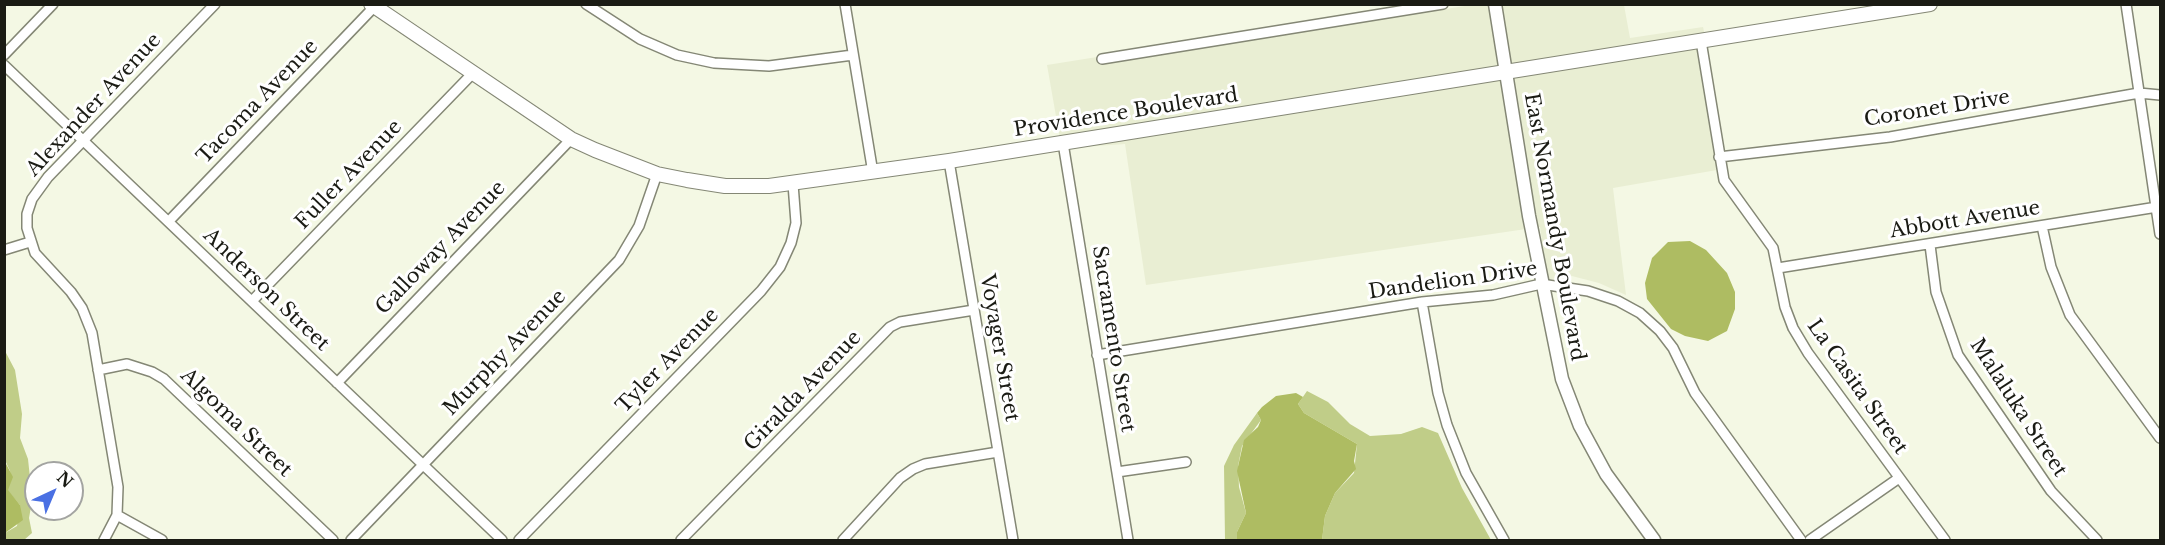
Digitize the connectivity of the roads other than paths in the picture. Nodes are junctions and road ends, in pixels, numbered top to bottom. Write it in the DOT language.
graph roads {
  1 [pos="53,4"];
  2 [pos="215,4"];
  3 [pos="586,4"];
  4 [pos="845,4"];
  5 [pos="1443,4"];
  6 [pos="1495,4"];
  7 [pos="1930,4"];
  8 [pos="2126,4"];
  9 [pos="372,6"];
  10 [pos="1701,41"];
  11 [pos="4,55"];
  12 [pos="852,55"];
  13 [pos="1102,59"];
  14 [pos="4,65"];
  15 [pos="1507,71"];
  16 [pos="473,73"];
  17 [pos="2139,93"];
  18 [pos="2160,95"];
  19 [pos="572,139"];
  20 [pos="83,141"];
  21 [pos="1063,143"];
  22 [pos="1719,157"];
  23 [pos="949,161"];
  24 [pos="873,172"];
  25 [pos="657,174"];
  26 [pos="793,184"];
  27 [pos="2157,207"];
  28 [pos="169,221"];
  29 [pos="2042,226"];
  30 [pos="2160,234"];
  31 [pos="30,242"];
  32 [pos="1930,244"];
  33 [pos="4,250"];
  34 [pos="1778,268"];
  35 [pos="1541,284"];
  36 [pos="252,302"];
  37 [pos="1422,302"];
  38 [pos="974,310"];
  39 [pos="1097,355"];
  40 [pos="98,370"];
  41 [pos="337,383"];
  42 [pos="2160,438"];
  43 [pos="998,452"];
  44 [pos="1186,462"];
  45 [pos="423,465"];
  46 [pos="1117,472"];
  47 [pos="1899,478"];
  48 [pos="117,515"];
  49 [pos="104,540"];
  50 [pos="162,540"];
  51 [pos="333,540"];
  52 [pos="351,540"];
  53 [pos="502,540"];
  54 [pos="519,540"];
  55 [pos="681,540"];
  56 [pos="843,540"];
  57 [pos="1013,540"];
  58 [pos="1128,540"];
  59 [pos="1504,540"];
  60 [pos="1654,540"];
  61 [pos="1801,540"];
  62 [pos="1810,540"];
  63 [pos="1945,540"];
  64 [pos="2097,540"];
  1 -- 11 [label="street"];
  2 -- 20 [label="street, Alexander Avenue"];
  3 -- 12 [label="street"];
  4 -- 12 [label="street"];
  5 -- 13 [label="street"];
  6 -- 15 [label="street, East Normandy Boulevard"];
  7 -- 10 [label="main road, Providence Boulevard"];
  8 -- 17 [label="street"];
  9 -- 16 [label="main road, Providence Boulevard"];
  9 -- 28 [label="street, Tacoma Avenue"];
  10 -- 15 [label="main road, Providence Boulevard"];
  10 -- 22 [label="street, La Casita Street"];
  12 -- 24 [label="street"];
  14 -- 20 [label="street, Anderson Street"];
  15 -- 21 [label="main road, Providence Boulevard"];
  15 -- 35 [label="street, East Normandy Boulevard"];
  16 -- 19 [label="main road, Providence Boulevard"];
  16 -- 36 [label="street, Fuller Avenue"];
  17 -- 18 [label="street, Coronet Drive"];
  17 -- 22 [label="street, Coronet Drive"];
  17 -- 27 [label="street"];
  19 -- 25 [label="main road, Providence Boulevard"];
  19 -- 41 [label="street, Galloway Avenue"];
  20 -- 28 [label="street, Anderson Street"];
  20 -- 31 [label="street, Alexander Avenue"];
  21 -- 23 [label="main road, Providence Boulevard"];
  21 -- 39 [label="street, Sacramento Street"];
  22 -- 34 [label="street, La Casita Street"];
  23 -- 24 [label="main road, Providence Boulevard"];
  23 -- 38 [label="street, Voyager Street"];
  24 -- 26 [label="main road, Providence Boulevard"];
  25 -- 26 [label="main road, Providence Boulevard"];
  25 -- 45 [label="street, Murphy Avenue"];
  26 -- 54 [label="street, Tyler Avenue"];
  27 -- 29 [label="street, Abbott Avenue"];
  27 -- 30 [label="street"];
  28 -- 36 [label="street, Anderson Street"];
  29 -- 32 [label="street, Abbott Avenue"];
  29 -- 42 [label="street"];
  31 -- 33 [label="street"];
  31 -- 40 [label="street, Alexander Avenue"];
  32 -- 34 [label="street, Abbott Avenue"];
  32 -- 64 [label="street, Malaluka Street"];
  34 -- 47 [label="street, La Casita Street"];
  35 -- 37 [label="street, Dandelion Drive"];
  35 -- 60 [label="street, East Normandy Boulevard"];
  35 -- 61 [label="street, Dandelion Drive"];
  36 -- 41 [label="street, Anderson Street"];
  37 -- 39 [label="street, Dandelion Drive"];
  37 -- 59 [label="street"];
  38 -- 43 [label="street, Voyager Street"];
  38 -- 55 [label="street, Giralda Avenue"];
  39 -- 46 [label="street, Sacramento Street"];
  40 -- 48 [label="street, Alexander Avenue"];
  40 -- 51 [label="street, Algoma Street"];
  41 -- 45 [label="street, Anderson Street"];
  43 -- 56 [label="street"];
  43 -- 57 [label="street, Voyager Street"];
  44 -- 46 [label="street"];
  45 -- 52 [label="street, Murphy Avenue"];
  45 -- 53 [label="street, Anderson Street"];
  46 -- 58 [label="street, Sacramento Street"];
  47 -- 62 [label="street"];
  47 -- 63 [label="street, La Casita Street"];
  48 -- 49 [label="street, Alexander Avenue"];
  48 -- 50 [label="street"];
}
